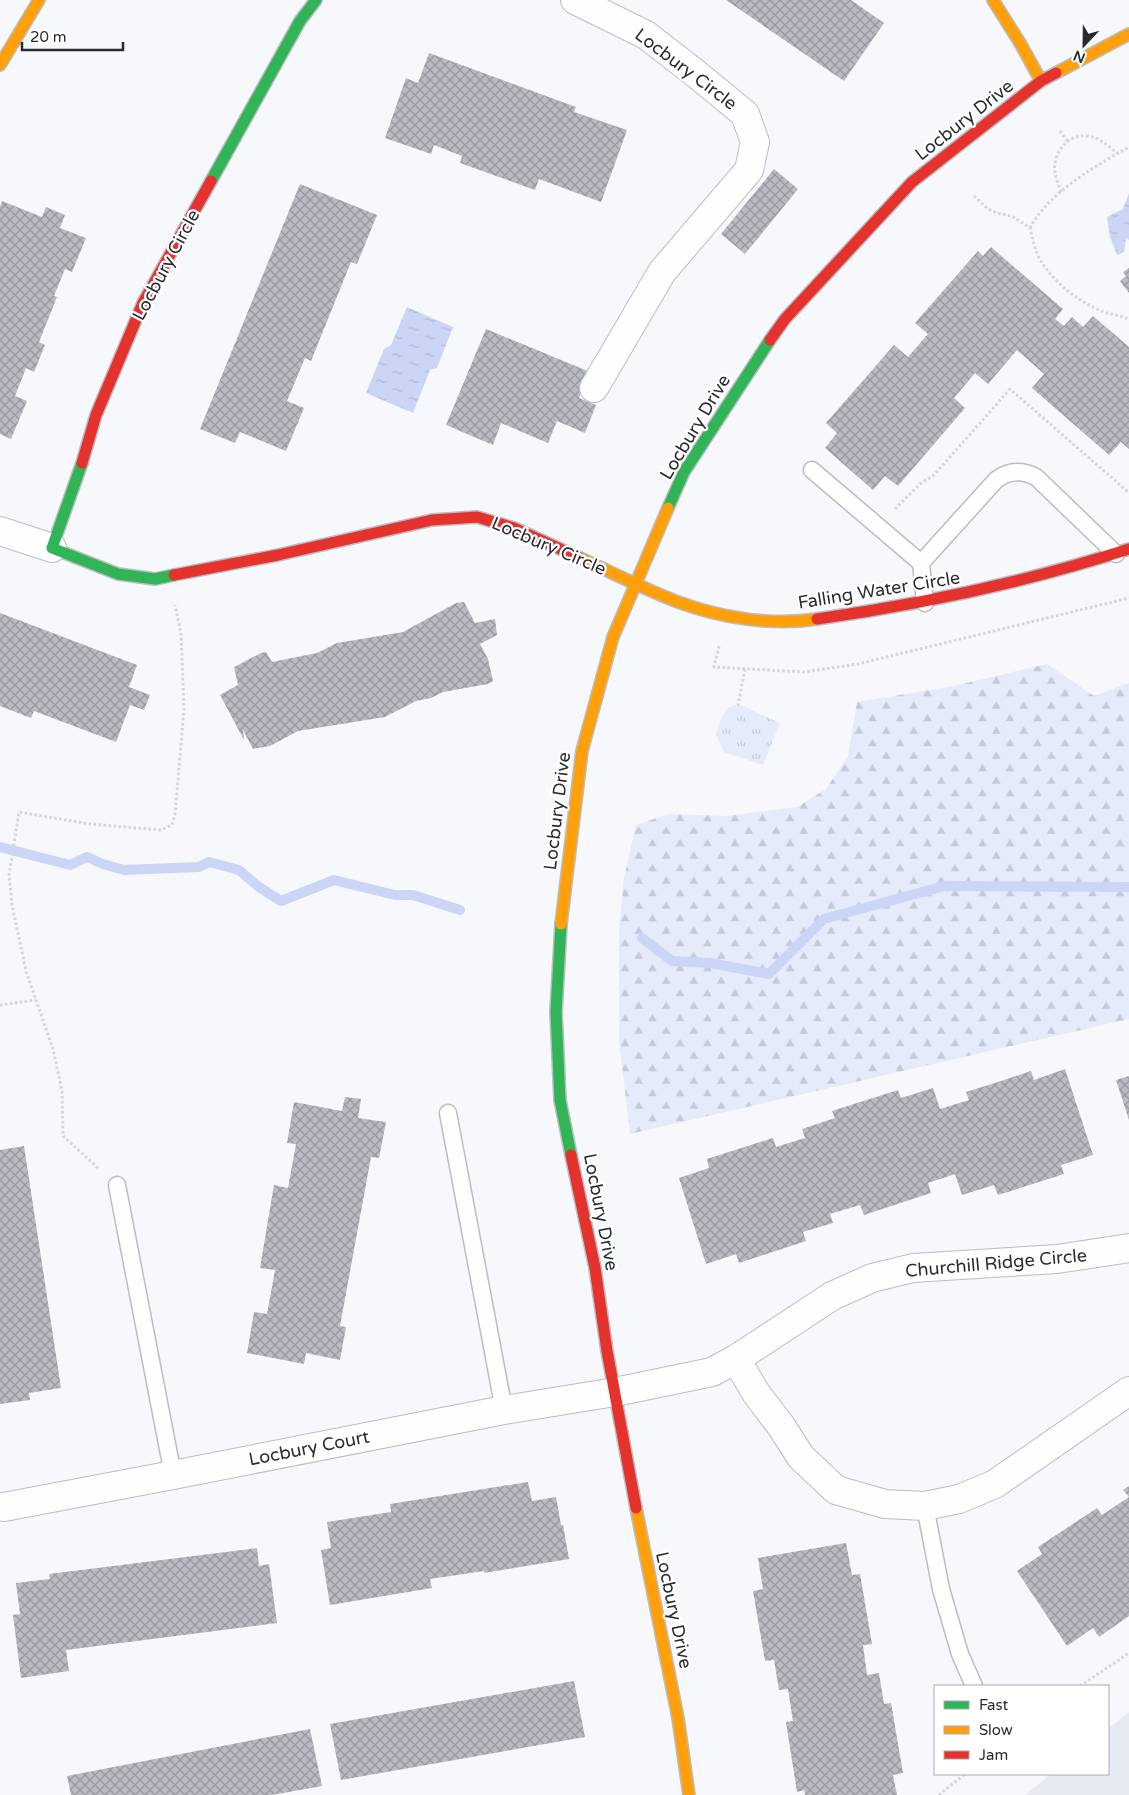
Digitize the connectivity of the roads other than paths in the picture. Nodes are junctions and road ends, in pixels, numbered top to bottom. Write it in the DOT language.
graph roads {
  1 [pos="39,0"];
  2 [pos="316,0"];
  3 [pos="575,0"];
  4 [pos="993,0"];
  5 [pos="1129,34"];
  6 [pos="0,65"];
  7 [pos="1041,81"];
  8 [pos="594,388"];
  9 [pos="812,470"];
  10 [pos="0,531"];
  11 [pos="52,548"];
  12 [pos="1123,552"];
  13 [pos="921,563"];
  14 [pos="635,583"];
  15 [pos="926,603"];
  16 [pos="448,1113"];
  17 [pos="117,1185"];
  18 [pos="1129,1248"];
  19 [pos="736,1359"];
  20 [pos="1129,1391"];
  21 [pos="615,1392"];
  22 [pos="504,1410"];
  23 [pos="173,1475"];
  24 [pos="925,1506"];
  25 [pos="4,1507"];
  26 [pos="974,1685"];
  27 [pos="688,1795"];
  1 -- 6 [label="street"];
  2 -- 11 [label="street, Locbury Circle"];
  3 -- 8 [label="street, Locbury Circle"];
  4 -- 7 [label="street"];
  5 -- 7 [label="street, Locbury Drive"];
  7 -- 14 [label="street, Locbury Drive"];
  9 -- 13 [label="lane"];
  10 -- 11 [label="street, Locbury Circle"];
  11 -- 14 [label="street, Locbury Circle"];
  12 -- 13 [label="lane"];
  12 -- 15 [label="street, Falling Water Circle"];
  13 -- 15 [label="lane"];
  14 -- 15 [label="street, Falling Water Circle"];
  14 -- 21 [label="street, Locbury Drive"];
  16 -- 22 [label="lane"];
  17 -- 23 [label="lane"];
  18 -- 19 [label="street, Churchill Ridge Circle"];
  19 -- 21 [label="street, Churchill Ridge Circle"];
  19 -- 24 [label="street"];
  20 -- 24 [label="street"];
  21 -- 22 [label="street, Locbury Court"];
  21 -- 27 [label="street, Locbury Drive"];
  22 -- 23 [label="street, Locbury Court"];
  23 -- 25 [label="street, Locbury Court"];
  24 -- 26 [label="lane"];
}
